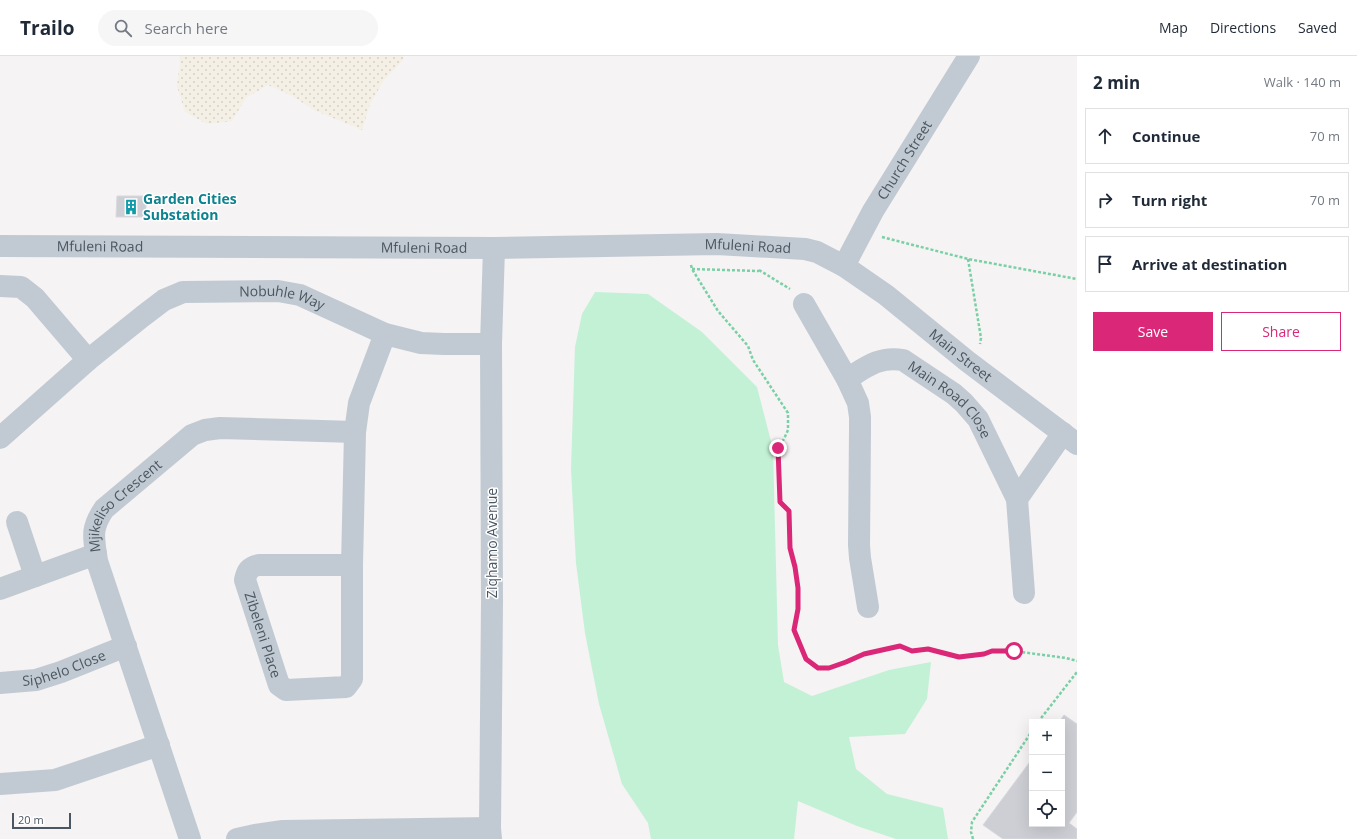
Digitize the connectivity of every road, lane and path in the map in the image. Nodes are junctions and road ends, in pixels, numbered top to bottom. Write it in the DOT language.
graph roads {
  1 [pos="969,56"];
  2 [pos="876,235"];
  3 [pos="0,246"];
  4 [pos="494,248"];
  5 [pos="690,259"];
  6 [pos="968,259"];
  7 [pos="760,266"];
  8 [pos="844,266"];
  9 [pos="692,269"];
  10 [pos="759,271"];
  11 [pos="1077,279"];
  12 [pos="0,286"];
  13 [pos="804,304"];
  14 [pos="385,334"];
  15 [pos="491,344"];
  16 [pos="979,345"];
  17 [pos="88,360"];
  18 [pos="847,379"];
  19 [pos="355,432"];
  20 [pos="0,438"];
  21 [pos="1070,439"];
  22 [pos="1017,498"];
  23 [pos="17,522"];
  24 [pos="96,554"];
  25 [pos="352,565"];
  26 [pos="35,576"];
  27 [pos="0,589"];
  28 [pos="1024,593"];
  29 [pos="868,607"];
  30 [pos="126,646"];
  31 [pos="1077,661"];
  32 [pos="1077,672"];
  33 [pos="0,683"];
  34 [pos="1040,719"];
  35 [pos="1029,736"];
  36 [pos="159,745"];
  37 [pos="0,784"];
  38 [pos="490,834"];
  39 [pos="359,835"];
  40 [pos="190,839"];
  41 [pos="237,839"];
  42 [pos="972,839"];
  1 -- 8 [label="street, Church Street"];
  2 -- 6 [label="path"];
  3 -- 4 [label="street, Mfuleni Road"];
  4 -- 8 [label="street, Mfuleni Road"];
  4 -- 15 [label="street, Ziqhamo Avenue"];
  5 -- 9 [label="path"];
  6 -- 11 [label="path"];
  6 -- 16 [label="path"];
  7 -- 10 [label="path"];
  8 -- 21 [label="street, Main Street"];
  9 -- 10 [label="path"];
  9 -- 31 [label="path"];
  10 -- 13 [label="path"];
  12 -- 17 [label="street"];
  13 -- 18 [label="street"];
  14 -- 15 [label="street, Nobuhle Way"];
  14 -- 17 [label="street, Nobuhle Way"];
  14 -- 19 [label="street, Zibeleni Place"];
  15 -- 38 [label="street, Ziqhamo Avenue"];
  17 -- 20 [label="street, Nobuhle Way"];
  18 -- 22 [label="street, Main Road Close"];
  18 -- 29 [label="street"];
  19 -- 24 [label="street, Mjikeliso Crescent"];
  19 -- 25 [label="street, Zibeleni Place"];
  21 -- 22 [label="street"];
  22 -- 28 [label="street, Main Road Close"];
  23 -- 26 [label="street"];
  24 -- 26 [label="street"];
  24 -- 30 [label="street, Mjikeliso Crescent"];
  25 -- 25 [label="street, Zibeleni Place"];
  26 -- 27 [label="street"];
  30 -- 33 [label="street, Siphelo Close"];
  30 -- 36 [label="street, Mjikeliso Crescent"];
  32 -- 34 [label="path"];
  35 -- 42 [label="path"];
  36 -- 37 [label="street"];
  36 -- 40 [label="street, Mjikeliso Crescent"];
  38 -- 39 [label="street"];
  39 -- 41 [label="street"];
}
